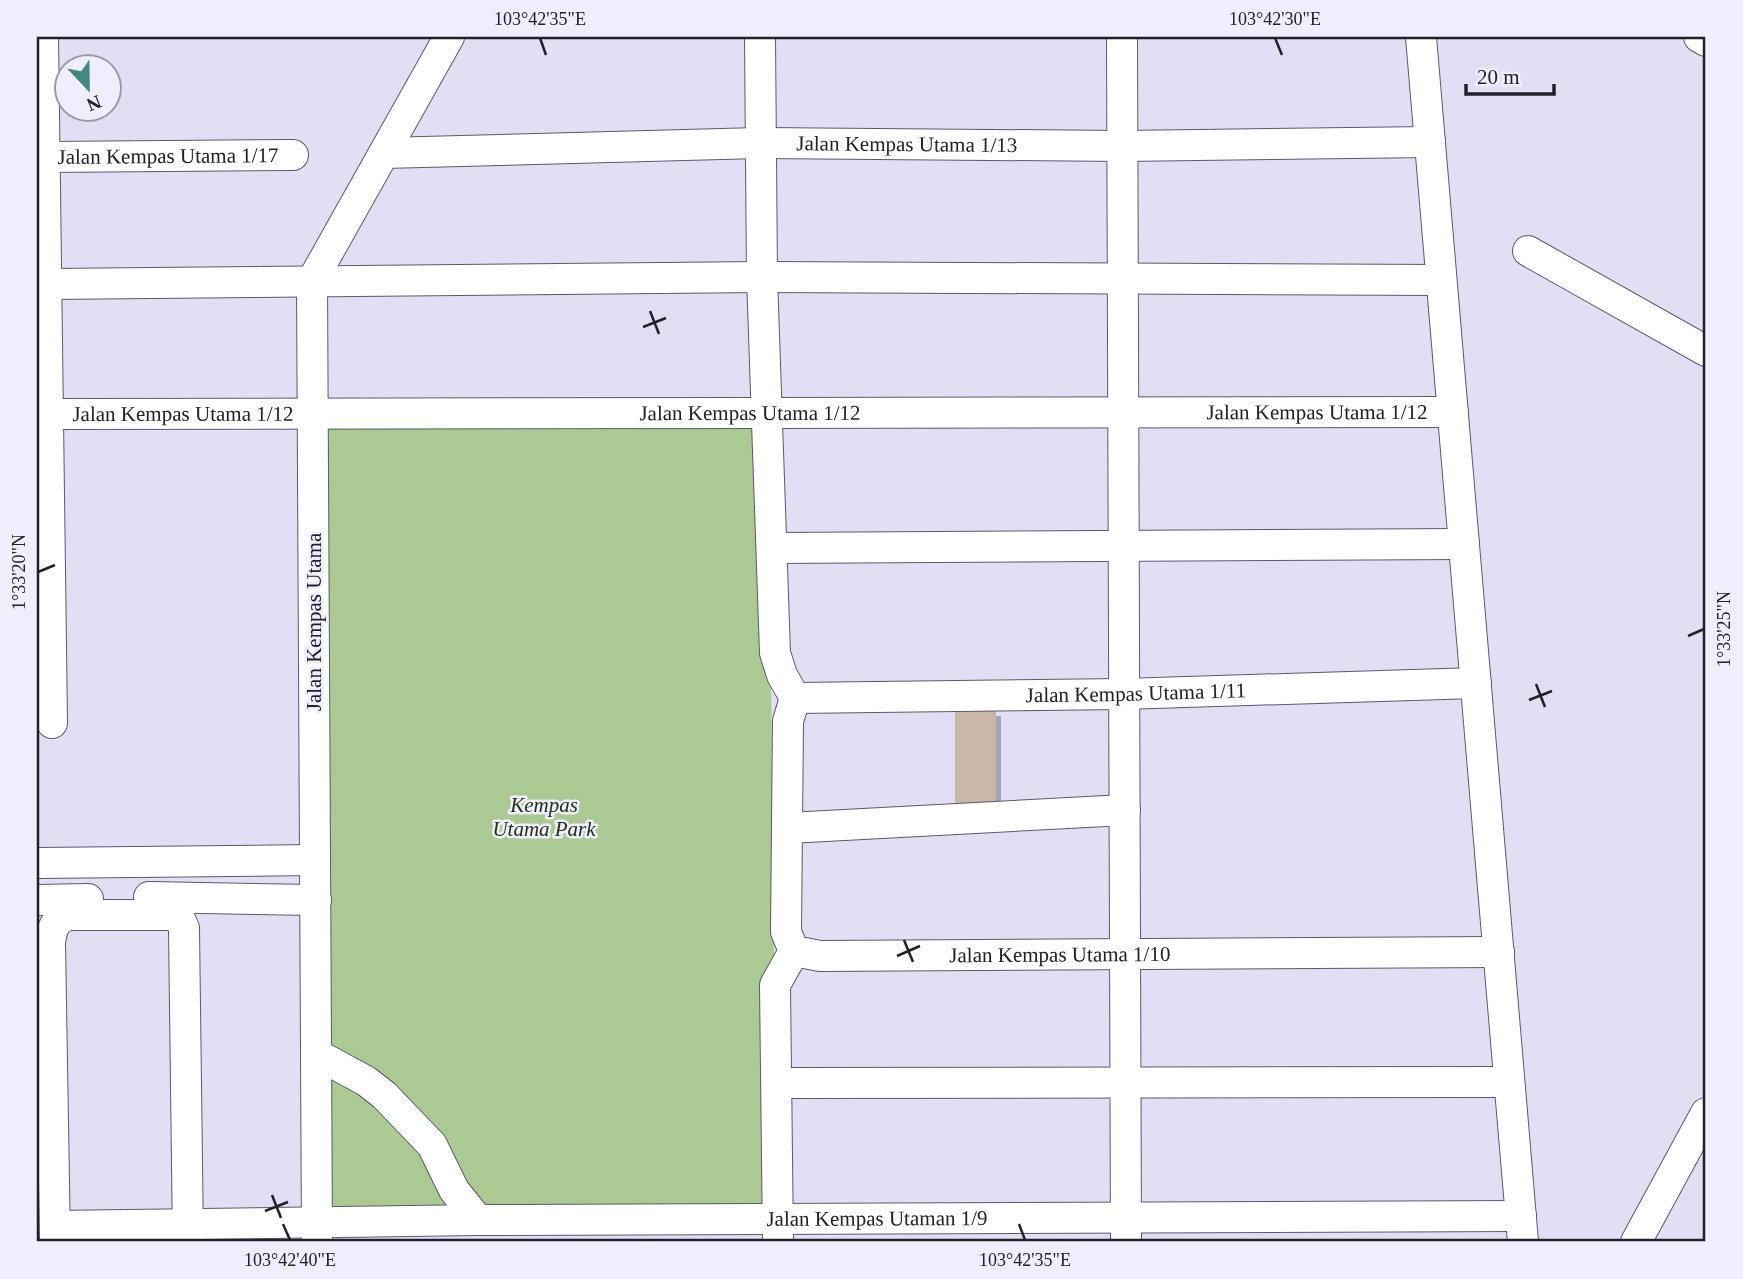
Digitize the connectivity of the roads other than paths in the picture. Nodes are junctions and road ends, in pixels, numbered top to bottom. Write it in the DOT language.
graph roads {
  1 [pos="44,37"];
  2 [pos="449,37"];
  3 [pos="760,37"];
  4 [pos="1122,37"];
  5 [pos="1421,37"];
  6 [pos="1699,37"];
  7 [pos="1706,41"];
  8 [pos="1430,142"];
  9 [pos="760,143"];
  10 [pos="1123,146"];
  11 [pos="384,153"];
  12 [pos="293,155"];
  13 [pos="46,157"];
  14 [pos="1528,251"];
  15 [pos="762,276"];
  16 [pos="1123,279"];
  17 [pos="1441,280"];
  18 [pos="312,281"];
  19 [pos="47,284"];
  20 [pos="1706,351"];
  21 [pos="313,412"];
  22 [pos="1453,412"];
  23 [pos="48,414"];
  24 [pos="768,414"];
  25 [pos="1124,414"];
  26 [pos="1124,544"];
  27 [pos="1464,544"];
  28 [pos="773,548"];
  29 [pos="1476,682"];
  30 [pos="1123,694"];
  31 [pos="795,698"];
  32 [pos="52,723"];
  33 [pos="1125,810"];
  34 [pos="788,828"];
  35 [pos="316,860"];
  36 [pos="37,863"];
  37 [pos="316,900"];
  38 [pos="37,901"];
  39 [pos="794,951"];
  40 [pos="1499,952"];
  41 [pos="1125,954"];
  42 [pos="316,1054"];
  43 [pos="1126,1082"];
  44 [pos="1509,1082"];
  45 [pos="777,1083"];
  46 [pos="1706,1113"];
  47 [pos="478,1220"];
  48 [pos="1522,1229"];
  49 [pos="1126,1230"];
  50 [pos="777,1231"];
  51 [pos="317,1233"];
  52 [pos="55,1234"];
  53 [pos="188,1234"];
  54 [pos="1636,1242"];
  1 -- 13 [label="street"];
  2 -- 11 [label="street, Jalan Kempas Utama"];
  3 -- 9 [label="street"];
  4 -- 10 [label="street"];
  5 -- 8 [label="street"];
  6 -- 7 [label="street"];
  8 -- 10 [label="street, Jalan Kempas Utama 1/13"];
  8 -- 17 [label="street"];
  9 -- 10 [label="street, Jalan Kempas Utama 1/13"];
  9 -- 11 [label="street, Jalan Kempas Utama 1/13"];
  9 -- 15 [label="street"];
  10 -- 16 [label="street"];
  11 -- 18 [label="street, Jalan Kempas Utama"];
  12 -- 13 [label="street, Jalan Kempas Utama 1/17"];
  13 -- 19 [label="street"];
  14 -- 20 [label="street"];
  15 -- 16 [label="street"];
  15 -- 18 [label="street"];
  15 -- 24 [label="street"];
  16 -- 17 [label="street"];
  16 -- 25 [label="street"];
  17 -- 22 [label="street"];
  18 -- 19 [label="street"];
  18 -- 21 [label="street, Jalan Kempas Utama"];
  19 -- 23 [label="street"];
  21 -- 23 [label="street, Jalan Kempas Utama 1/12"];
  21 -- 24 [label="street, Jalan Kempas Utama 1/12"];
  21 -- 35 [label="street, Jalan Kempas Utama"];
  22 -- 25 [label="street, Jalan Kempas Utama 1/12"];
  22 -- 27 [label="street"];
  23 -- 32 [label="street"];
  24 -- 25 [label="street, Jalan Kempas Utama 1/12"];
  24 -- 28 [label="street"];
  25 -- 26 [label="street"];
  26 -- 27 [label="street"];
  26 -- 28 [label="street"];
  26 -- 30 [label="street"];
  27 -- 29 [label="street"];
  28 -- 31 [label="street"];
  29 -- 30 [label="street, Jalan Kempas Utama 1/11"];
  29 -- 40 [label="street"];
  30 -- 31 [label="street, Jalan Kempas Utama 1/11"];
  30 -- 33 [label="street"];
  31 -- 34 [label="street"];
  33 -- 34 [label="street"];
  33 -- 41 [label="street"];
  34 -- 39 [label="street"];
  35 -- 36 [label="street"];
  35 -- 37 [label="street, Jalan Kempas Utama"];
  37 -- 38 [label="street"];
  37 -- 42 [label="street, Jalan Kempas Utama"];
  39 -- 41 [label="street, Jalan Kempas Utama 1/10"];
  39 -- 45 [label="street"];
  40 -- 41 [label="street, Jalan Kempas Utama 1/10"];
  40 -- 44 [label="street"];
  41 -- 43 [label="street"];
  42 -- 47 [label="street"];
  42 -- 51 [label="street, Jalan Kempas Utama"];
  43 -- 44 [label="street"];
  43 -- 45 [label="street"];
  43 -- 49 [label="street"];
  44 -- 48 [label="street"];
  45 -- 50 [label="street"];
  46 -- 54 [label="street"];
  47 -- 50 [label="street, Jalan Kempas Utaman 1/9"];
  47 -- 51 [label="street, Jalan Kempas Utaman 1/9"];
  48 -- 49 [label="street, Jalan Kempas Utaman 1/9"];
  49 -- 50 [label="street, Jalan Kempas Utaman 1/9"];
  51 -- 53 [label="street, Jalan Kempas Utaman 1/9"];
  52 -- 53 [label="street, Jalan Kempas Utaman 1/9"];
  52 -- 53 [label="street"];
}
